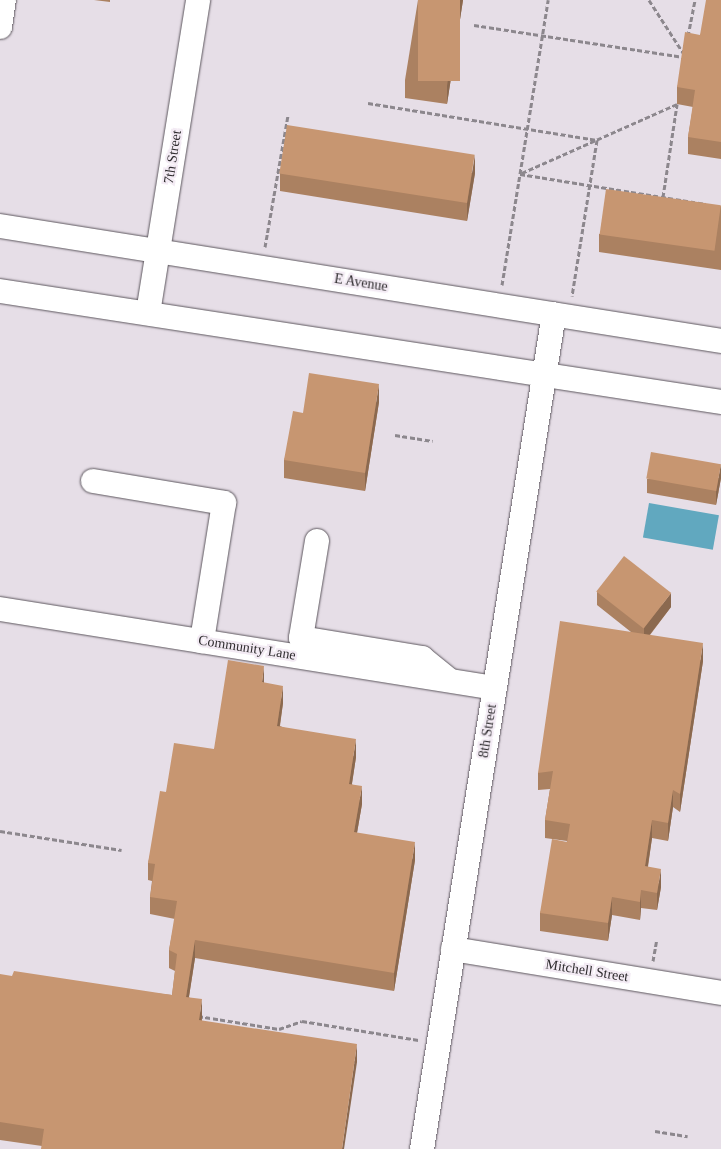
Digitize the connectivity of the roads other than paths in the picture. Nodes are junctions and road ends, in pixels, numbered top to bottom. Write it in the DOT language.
graph roads {
  1 [pos="4,0"];
  2 [pos="198,0"];
  3 [pos="0,27"];
  4 [pos="0,226"];
  5 [pos="158,251"];
  6 [pos="0,290"];
  7 [pos="148,313"];
  8 [pos="561,315"];
  9 [pos="721,341"];
  10 [pos="544,374"];
  11 [pos="721,402"];
  12 [pos="93,480"];
  13 [pos="317,541"];
  14 [pos="0,609"];
  15 [pos="202,641"];
  16 [pos="300,647"];
  17 [pos="495,688"];
  18 [pos="453,949"];
  19 [pos="721,990"];
  20 [pos="422,1149"];
  1 -- 3 [label="lane"];
  2 -- 5 [label="lane, 7th Street"];
  4 -- 5 [label="lane, E Avenue"];
  5 -- 7 [label="lane, 7th Street"];
  5 -- 8 [label="lane, E Avenue"];
  6 -- 7 [label="lane"];
  7 -- 10 [label="lane"];
  8 -- 9 [label="lane, E Avenue"];
  8 -- 10 [label="lane, 8th Street"];
  10 -- 11 [label="lane"];
  10 -- 17 [label="lane, 8th Street"];
  12 -- 15 [label="lane"];
  13 -- 16 [label="lane"];
  14 -- 15 [label="lane, Community Lane"];
  15 -- 16 [label="lane, Community Lane"];
  16 -- 17 [label="lane, Community Lane"];
  17 -- 18 [label="lane, 8th Street"];
  18 -- 19 [label="lane, Mitchell Street"];
  18 -- 20 [label="lane, 8th Street"];
}
